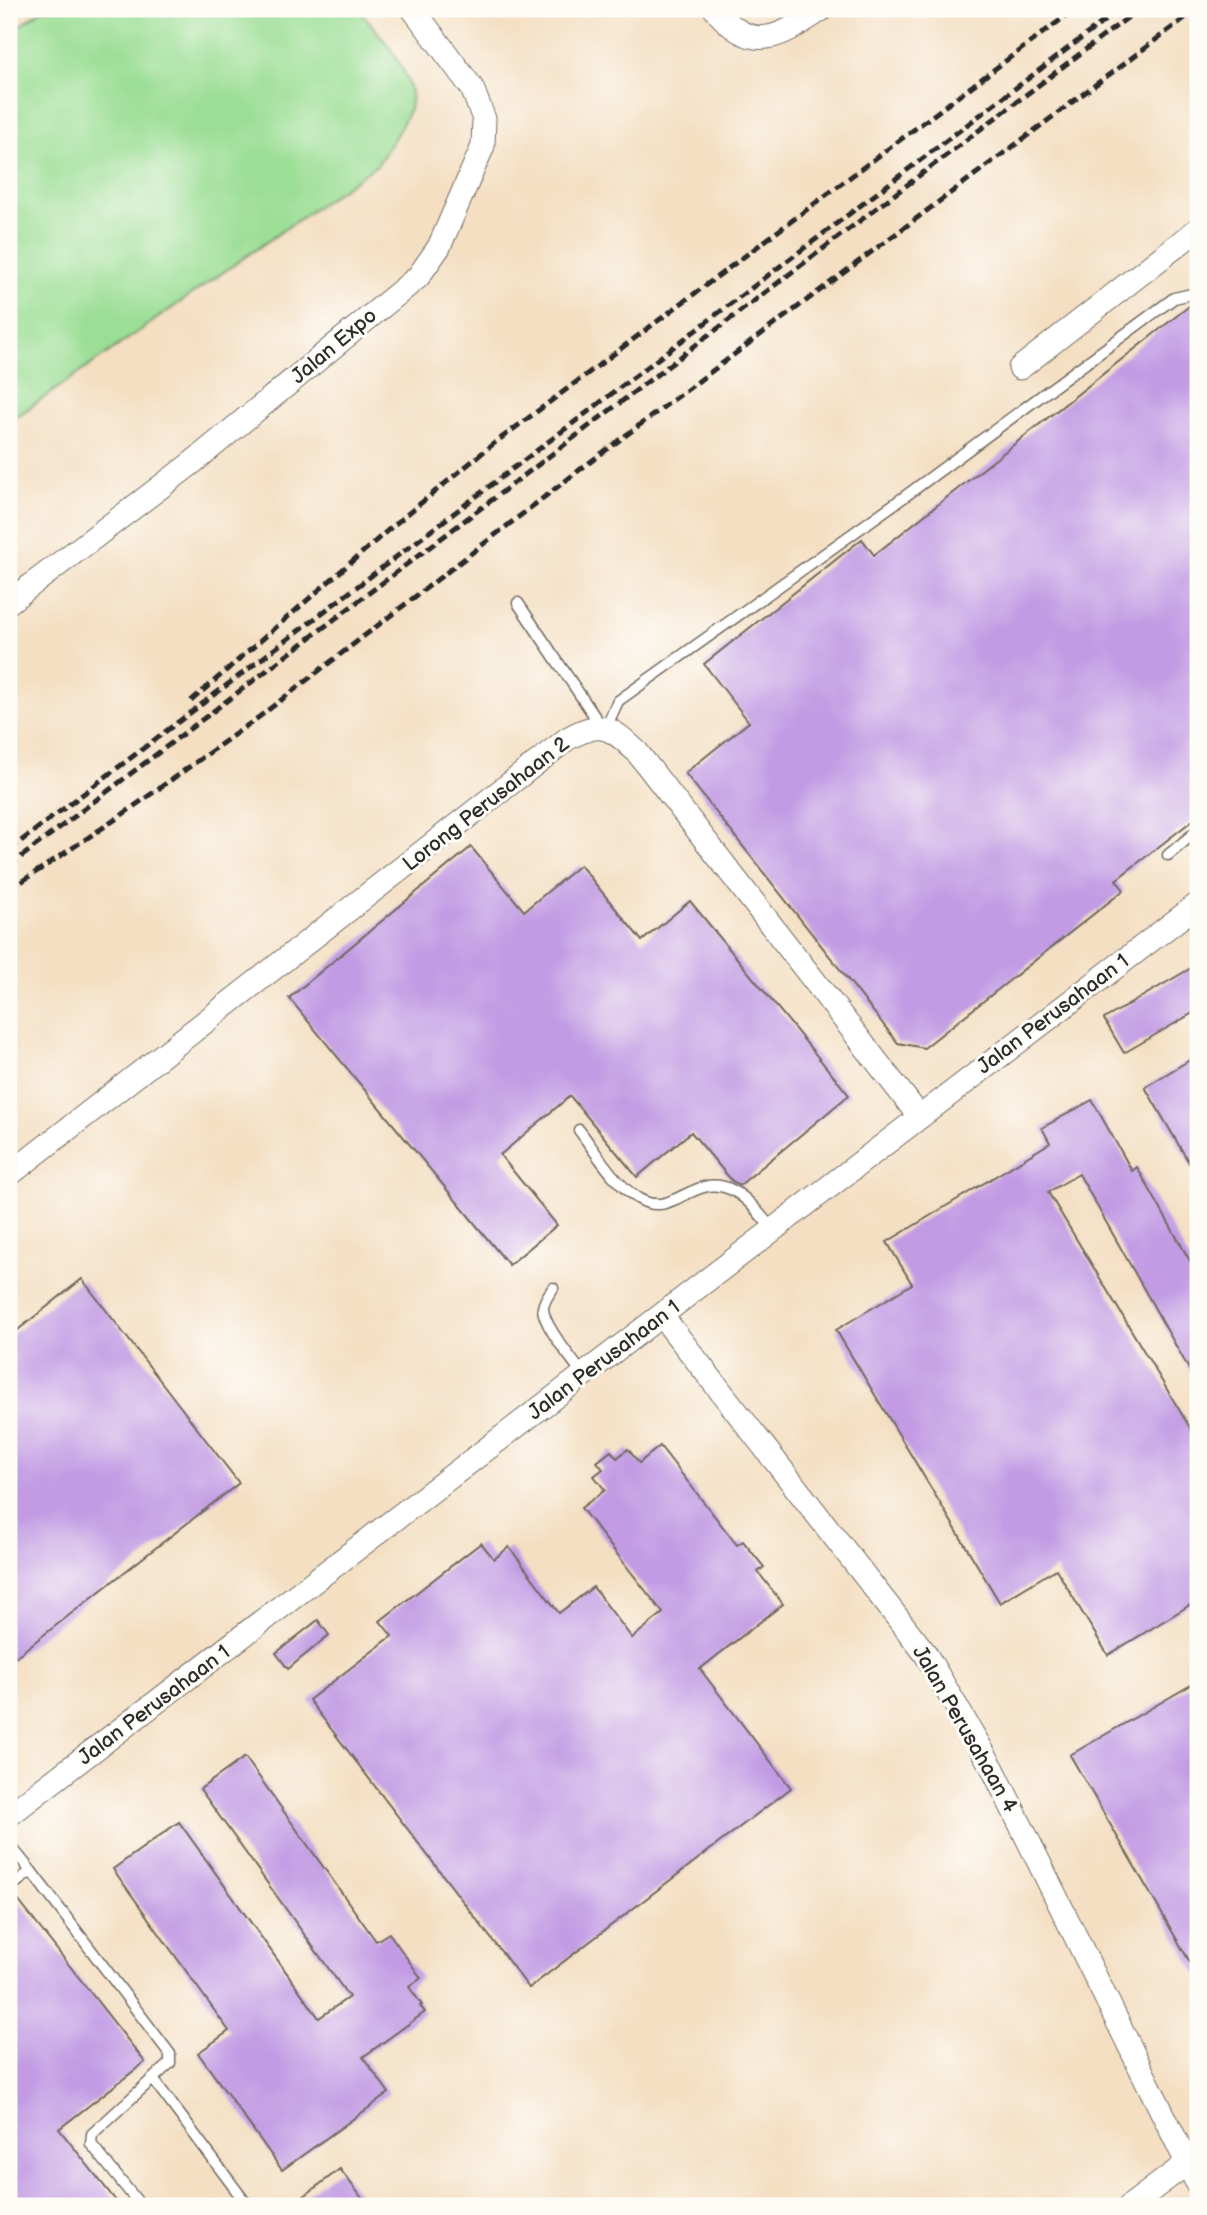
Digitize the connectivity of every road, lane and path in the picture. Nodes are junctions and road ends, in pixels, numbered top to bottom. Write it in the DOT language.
graph roads {
  1 [pos="413,9"];
  2 [pos="715,9"];
  3 [pos="822,9"];
  4 [pos="1198,229"];
  5 [pos="1187,246"];
  6 [pos="1198,296"];
  7 [pos="1020,368"];
  8 [pos="9,602"];
  9 [pos="518,603"];
  10 [pos="605,727"];
  11 [pos="1198,830"];
  12 [pos="1168,855"];
  13 [pos="1198,904"];
  14 [pos="919,1116"];
  15 [pos="579,1130"];
  16 [pos="9,1175"];
  17 [pos="773,1230"];
  18 [pos="553,1288"];
  19 [pos="662,1316"];
  20 [pos="584,1376"];
  21 [pos="9,1815"];
  22 [pos="9,1844"];
  23 [pos="31,1871"];
  24 [pos="9,1888"];
  25 [pos="153,2078"];
  26 [pos="1186,2164"];
  27 [pos="1198,2185"];
  28 [pos="141,2206"];
  29 [pos="248,2206"];
  30 [pos="1130,2206"];
  1 -- 8 [label="street, Jalan Expo"];
  2 -- 3 [label="street"];
  4 -- 5 [label="street"];
  5 -- 7 [label="street"];
  6 -- 10 [label="lane"];
  9 -- 10 [label="lane"];
  10 -- 14 [label="street"];
  10 -- 16 [label="street, Lorong Perusahaan 2"];
  11 -- 12 [label="lane"];
  13 -- 14 [label="street, Jalan Perusahaan 1"];
  14 -- 17 [label="street, Jalan Perusahaan 1"];
  15 -- 17 [label="lane"];
  17 -- 19 [label="street, Jalan Perusahaan 1"];
  18 -- 20 [label="lane"];
  19 -- 20 [label="street, Jalan Perusahaan 1"];
  19 -- 26 [label="street, Jalan Perusahaan 4"];
  20 -- 21 [label="street, Jalan Perusahaan 1"];
  22 -- 23 [label="lane"];
  23 -- 24 [label="lane"];
  23 -- 25 [label="lane"];
  25 -- 28 [label="lane"];
  25 -- 29 [label="lane"];
  26 -- 27 [label="street, Jalan Perusahaan 4"];
  26 -- 30 [label="street"];
}
